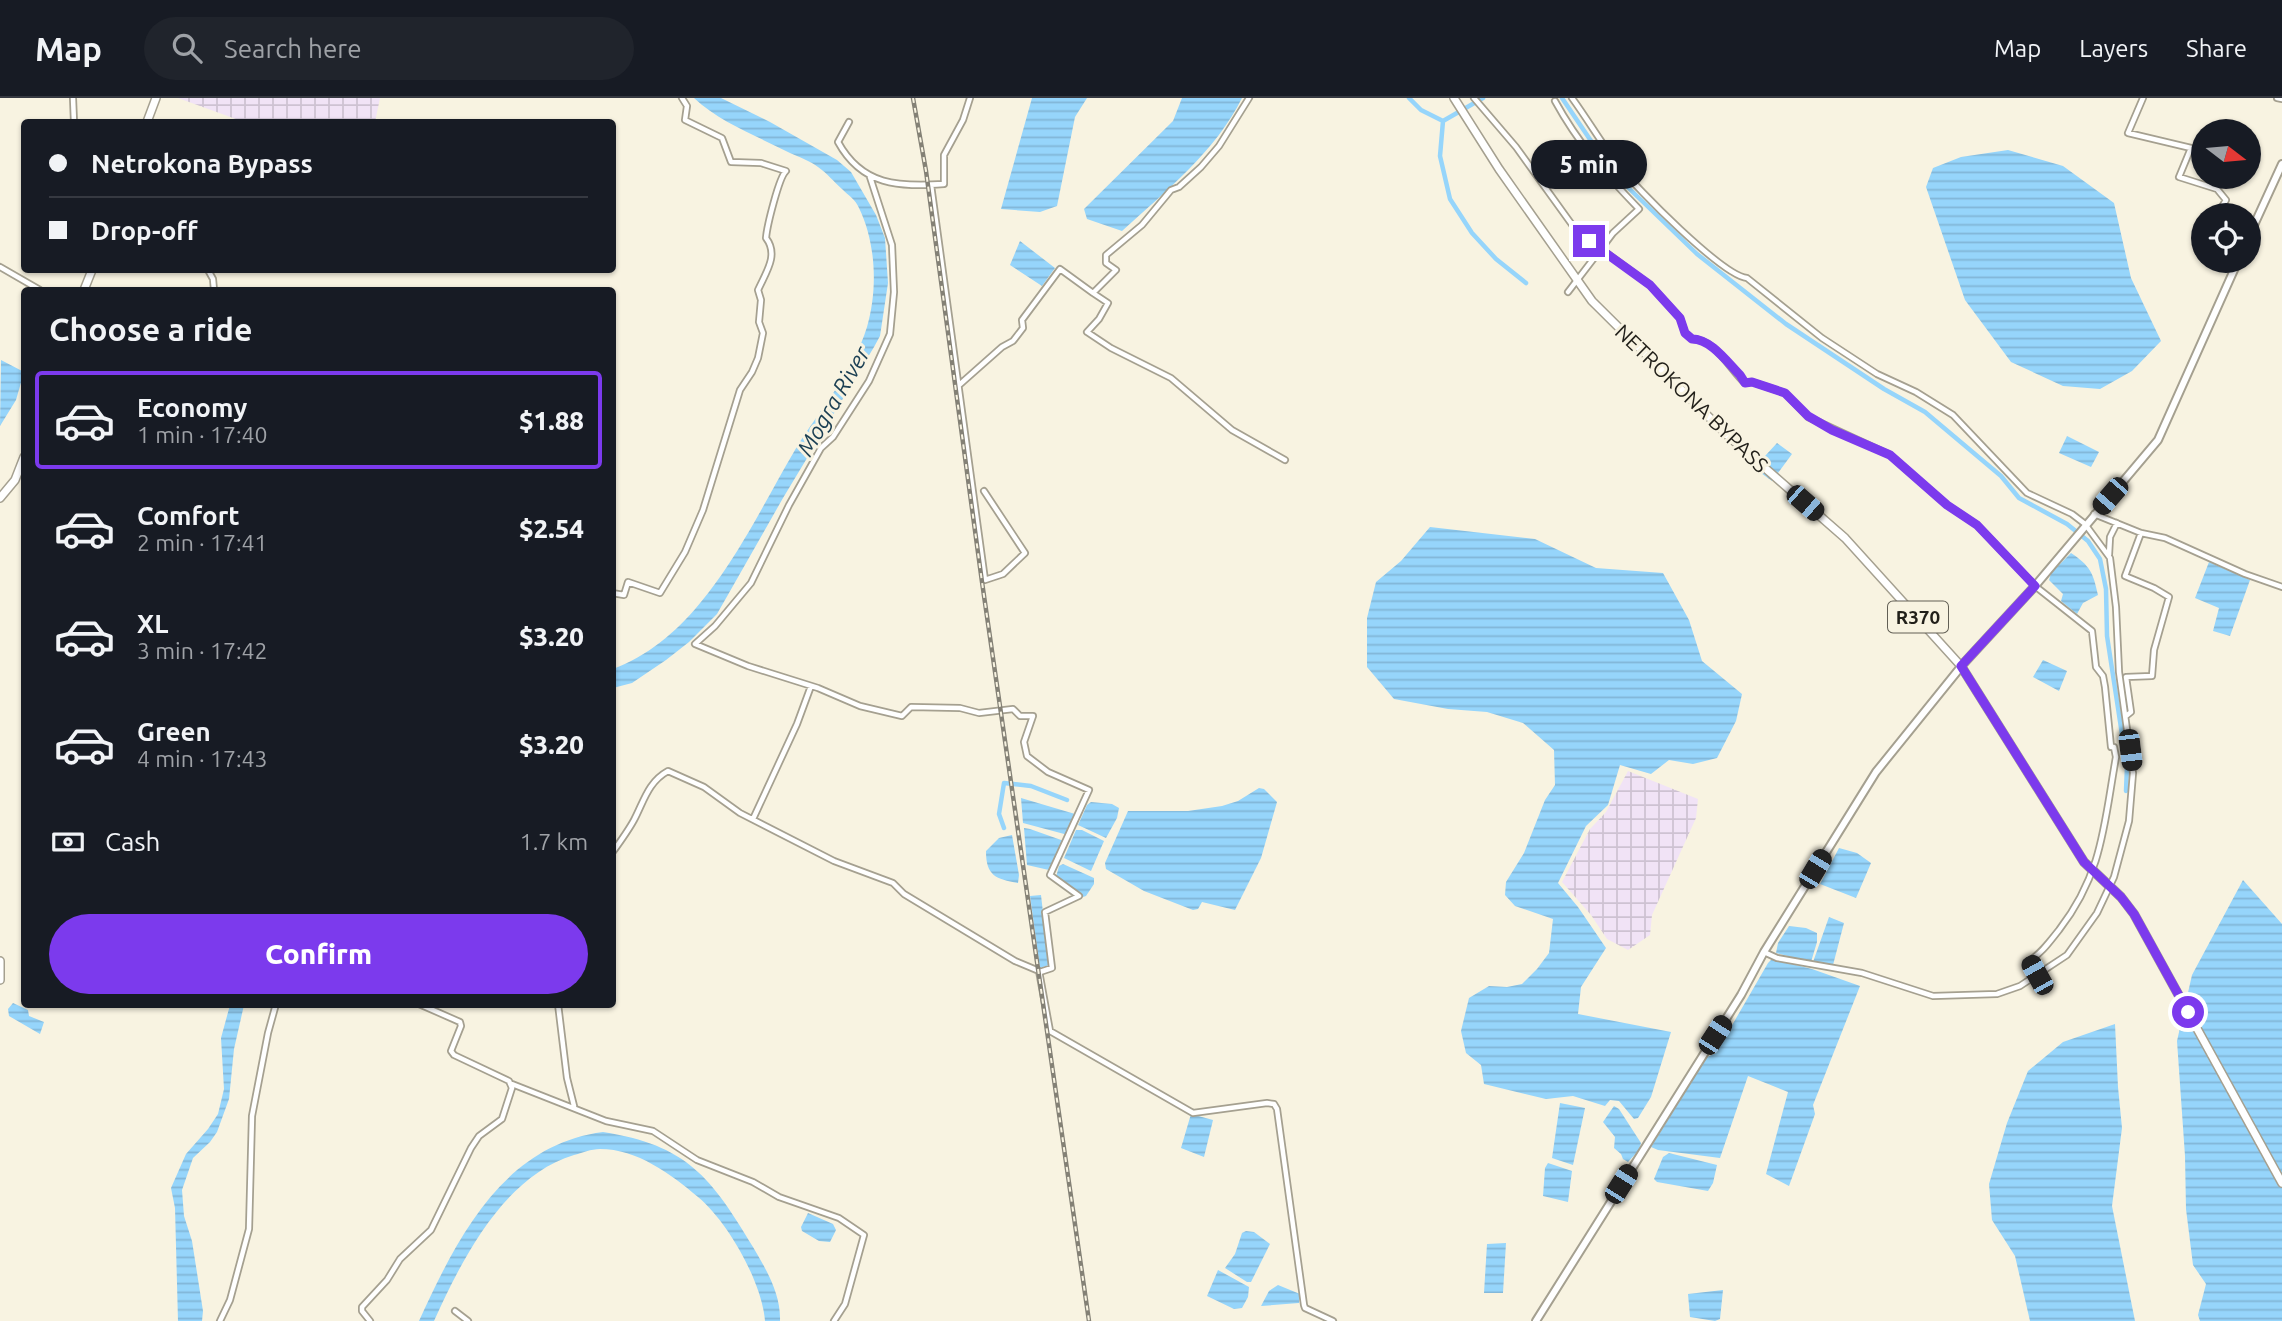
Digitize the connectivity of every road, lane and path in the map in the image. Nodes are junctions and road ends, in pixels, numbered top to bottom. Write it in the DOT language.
graph roads {
  1 [pos="73,98"];
  2 [pos="156,98"];
  3 [pos="682,98"];
  4 [pos="970,98"];
  5 [pos="1250,98"];
  6 [pos="1474,98"];
  7 [pos="1572,98"];
  8 [pos="2143,98"];
  9 [pos="1455,100"];
  10 [pos="1555,101"];
  11 [pos="74,119"];
  12 [pos="148,119"];
  13 [pos="849,122"];
  14 [pos="2282,164"];
  15 [pos="870,177"];
  16 [pos="931,185"];
  17 [pos="2224,203"];
  18 [pos="2261,210"];
  19 [pos="1601,249"];
  20 [pos="0,267"];
  21 [pos="2233,273"];
  22 [pos="35,287"];
  23 [pos="1568,292"];
  24 [pos="1093,293"];
  25 [pos="958,386"];
  26 [pos="1285,460"];
  27 [pos="21,465"];
  28 [pos="984,491"];
  29 [pos="0,498"];
  30 [pos="2094,514"];
  31 [pos="2117,523"];
  32 [pos="2085,525"];
  33 [pos="2141,533"];
  34 [pos="2110,558"];
  35 [pos="2035,586"];
  36 [pos="2282,586"];
  37 [pos="616,594"];
  38 [pos="1961,666"];
  39 [pos="811,686"];
  40 [pos="2126,716"];
  41 [pos="753,819"];
  42 [pos="616,847"];
  43 [pos="1764,952"];
  44 [pos="0,961"];
  45 [pos="1040,972"];
  46 [pos="2037,975"];
  47 [pos="0,980"];
  48 [pos="275,1008"];
  49 [pos="428,1008"];
  50 [pos="558,1008"];
  51 [pos="512,1084"];
  52 [pos="574,1107"];
  53 [pos="2282,1183"];
  54 [pos="455,1311"];
  55 [pos="220,1321"];
  56 [pos="370,1321"];
  57 [pos="468,1321"];
  58 [pos="834,1321"];
  59 [pos="1333,1321"];
  60 [pos="1536,1321"];
  1 -- 11 [label="street"];
  2 -- 12 [label="main road"];
  3 -- 37 [label="street"];
  4 -- 16 [label="street"];
  5 -- 24 [label="street"];
  6 -- 19 [label="street"];
  7 -- 32 [label="street"];
  8 -- 17 [label="street"];
  9 -- 38 [label="main road, NETROKONA BYPASS / R370"];
  10 -- 19 [label="street"];
  13 -- 15 [label="street"];
  14 -- 18 [label="main road"];
  15 -- 16 [label="street"];
  15 -- 39 [label="street"];
  16 -- 25 [label="street"];
  19 -- 23 [label="street"];
  19 -- 35 [label="street"];
  20 -- 22 [label="street"];
  21 -- 30 [label="main road"];
  24 -- 25 [label="street"];
  24 -- 26 [label="street"];
  25 -- 28 [label="street"];
  27 -- 29 [label="main road"];
  30 -- 31 [label="street"];
  30 -- 32 [label="main road"];
  31 -- 33 [label="street"];
  31 -- 34 [label="street"];
  32 -- 34 [label="street"];
  32 -- 35 [label="main road"];
  33 -- 36 [label="street"];
  33 -- 40 [label="street"];
  34 -- 40 [label="street"];
  35 -- 38 [label="main road"];
  35 -- 46 [label="street"];
  38 -- 43 [label="main road"];
  38 -- 53 [label="main road, NETROKONA BYPASS / R370"];
  39 -- 41 [label="street"];
  39 -- 45 [label="street"];
  40 -- 46 [label="street"];
  41 -- 42 [label="street"];
  41 -- 45 [label="street"];
  43 -- 46 [label="street"];
  43 -- 60 [label="main road"];
  44 -- 47 [label="main road"];
  45 -- 59 [label="street"];
  48 -- 55 [label="street"];
  49 -- 51 [label="street"];
  50 -- 52 [label="street"];
  51 -- 52 [label="street"];
  51 -- 56 [label="street"];
  52 -- 58 [label="street"];
  54 -- 57 [label="street"];
}
